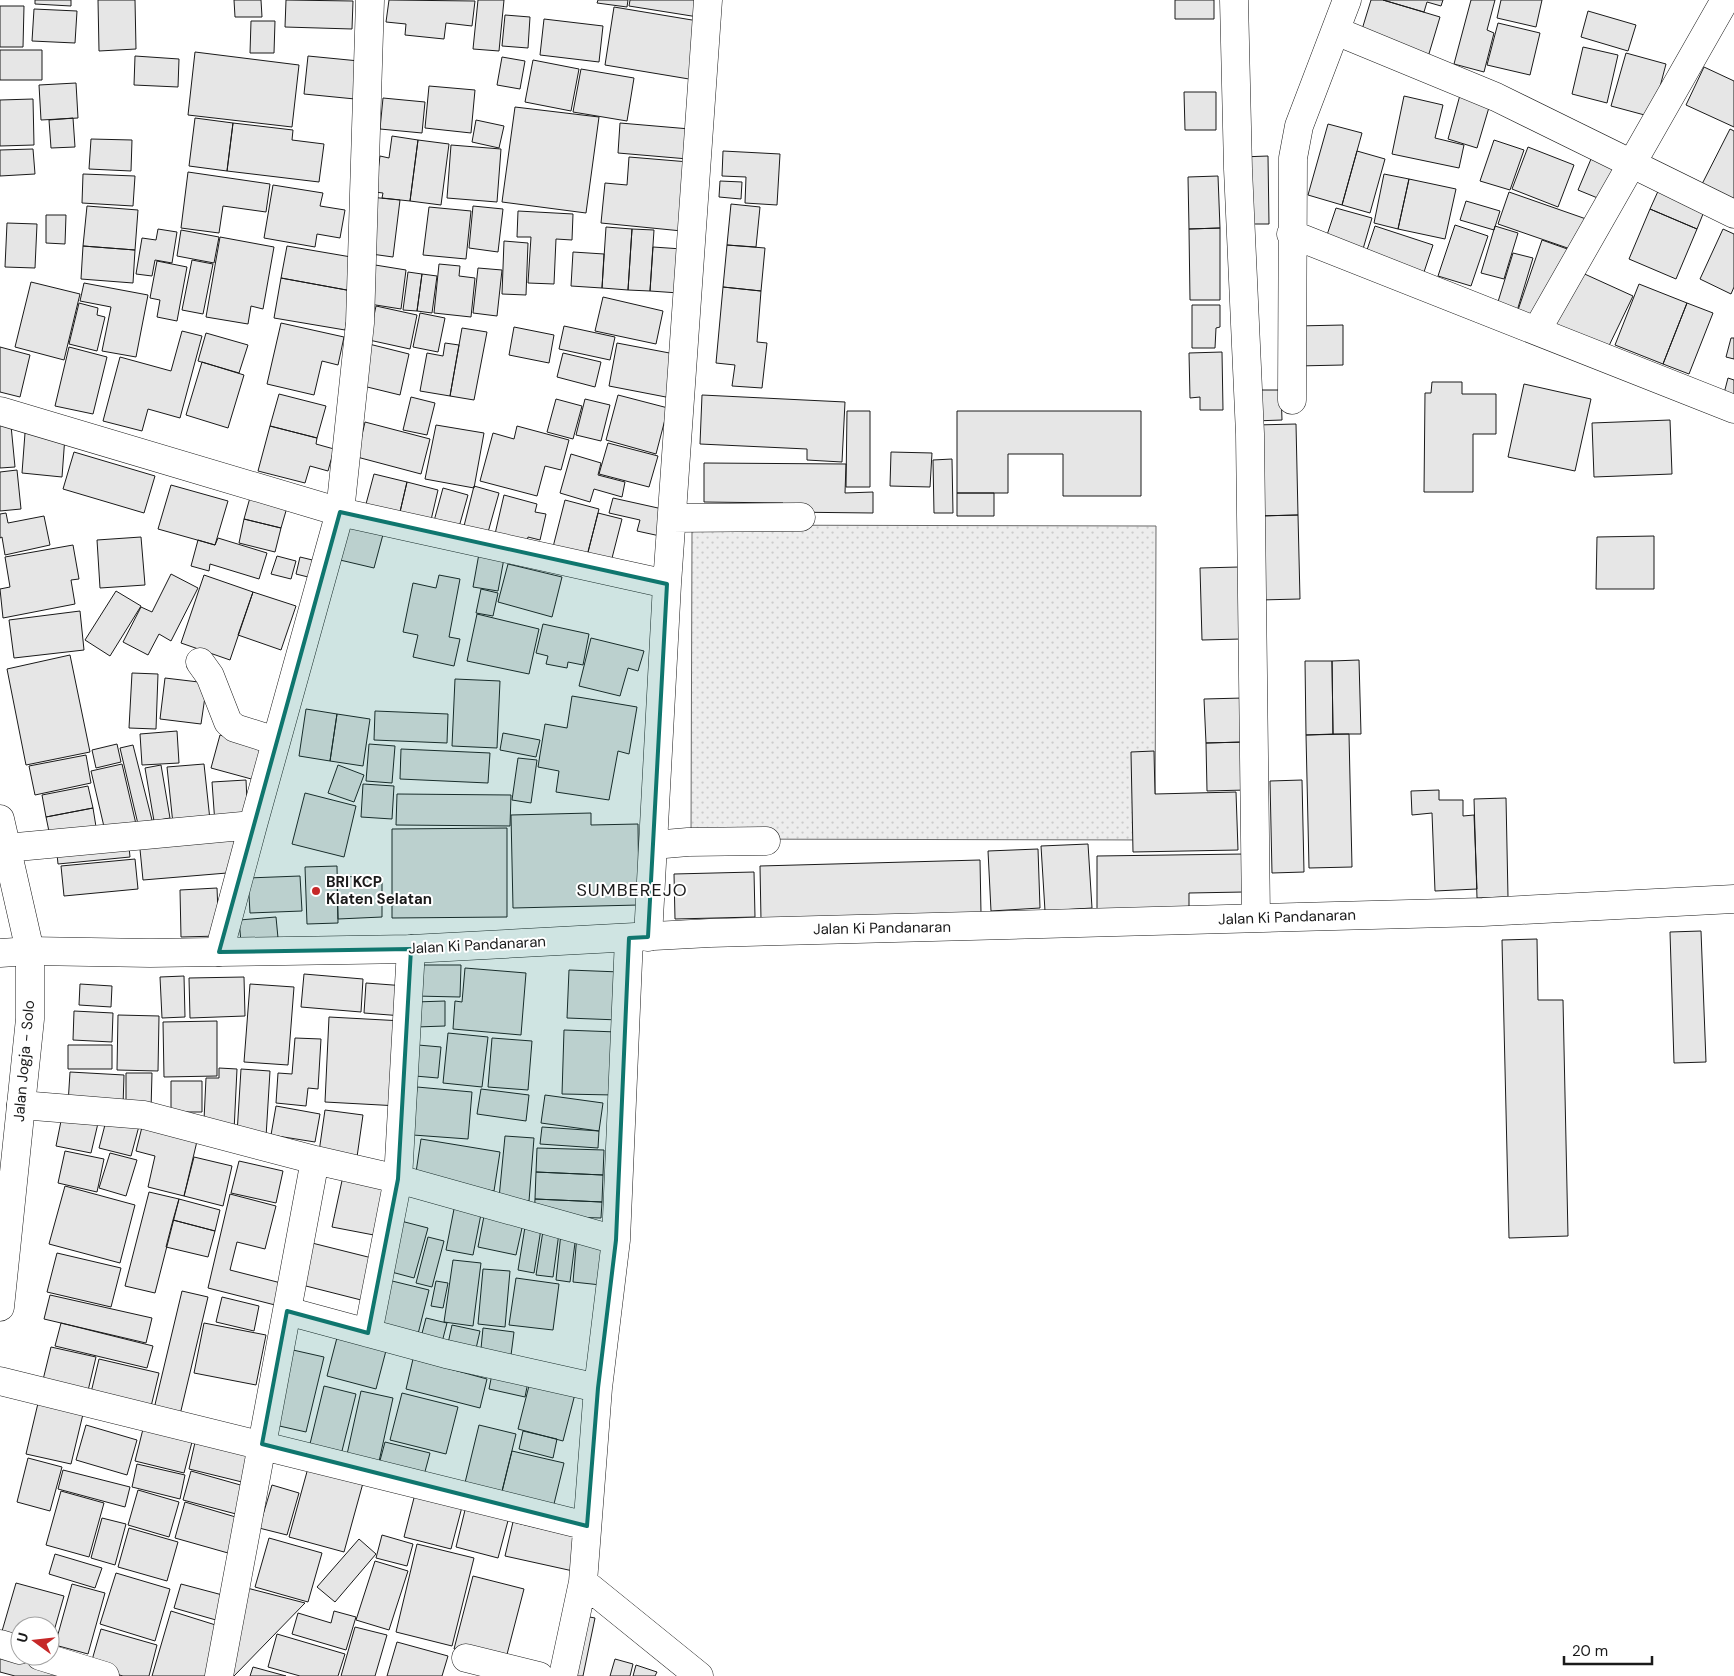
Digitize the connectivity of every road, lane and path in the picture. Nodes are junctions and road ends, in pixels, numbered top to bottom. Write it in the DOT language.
graph roads {
  1 [pos="370,0"];
  2 [pos="708,0"];
  3 [pos="1234,0"];
  4 [pos="1347,0"];
  5 [pos="1726,0"];
  6 [pos="1336,31"];
  7 [pos="1631,165"];
  8 [pos="1734,214"];
  9 [pos="1291,234"];
  10 [pos="1537,330"];
  11 [pos="1292,400"];
  12 [pos="1734,409"];
  13 [pos="0,411"];
  14 [pos="340,512"];
  15 [pos="801,517"];
  16 [pos="672,518"];
  17 [pos="667,584"];
  18 [pos="200,662"];
  19 [pos="276,741"];
  20 [pos="0,819"];
  21 [pos="253,825"];
  22 [pos="766,841"];
  23 [pos="653,845"];
  24 [pos="6,848"];
  25 [pos="1734,899"];
  26 [pos="1256,917"];
  27 [pos="638,937"];
  28 [pos="411,949"];
  29 [pos="30,951"];
  30 [pos="220,952"];
  31 [pos="0,953"];
  32 [pos="21,1105"];
  33 [pos="315,1160"];
  34 [pos="398,1179"];
  35 [pos="616,1240"];
  36 [pos="0,1307"];
  37 [pos="287,1311"];
  38 [pos="368,1333"];
  39 [pos="0,1381"];
  40 [pos="598,1388"];
  41 [pos="262,1444"];
  42 [pos="587,1526"];
  43 [pos="583,1582"];
  44 [pos="466,1658"];
  45 [pos="60,1662"];
  46 [pos="105,1676"];
  47 [pos="219,1676"];
  48 [pos="540,1676"];
  49 [pos="564,1676"];
  50 [pos="699,1676"];
  1 -- 14 [label="main road"];
  2 -- 16 [label="main road"];
  3 -- 26 [label="main road"];
  4 -- 6 [label="main road"];
  5 -- 7 [label="main road"];
  6 -- 7 [label="main road"];
  6 -- 9 [label="main road"];
  7 -- 8 [label="main road"];
  7 -- 10 [label="main road"];
  9 -- 10 [label="main road"];
  9 -- 11 [label="main road"];
  10 -- 12 [label="main road"];
  13 -- 14 [label="main road"];
  14 -- 17 [label="main road"];
  14 -- 19 [label="main road"];
  15 -- 16 [label="main road"];
  16 -- 17 [label="main road"];
  17 -- 23 [label="main road"];
  18 -- 19 [label="main road"];
  19 -- 21 [label="main road"];
  20 -- 24 [label="main road, Jalan Jogja - Solo"];
  21 -- 24 [label="main road"];
  21 -- 30 [label="main road"];
  22 -- 23 [label="main road"];
  23 -- 27 [label="main road"];
  24 -- 29 [label="main road, Jalan Jogja - Solo"];
  25 -- 26 [label="main road, Jalan Ki Pandanaran"];
  26 -- 27 [label="main road, Jalan Ki Pandanaran"];
  27 -- 28 [label="main road, Jalan Ki Pandanaran"];
  27 -- 35 [label="main road"];
  28 -- 30 [label="main road, Jalan Ki Pandanaran"];
  28 -- 34 [label="main road"];
  29 -- 30 [label="main road, Jalan Ki Pandanaran"];
  29 -- 31 [label="main road, Jalan Ki Pandanaran"];
  29 -- 32 [label="main road, Jalan Jogja - Solo"];
  32 -- 33 [label="main road"];
  32 -- 36 [label="main road, Jalan Jogja - Solo"];
  33 -- 34 [label="main road"];
  33 -- 37 [label="main road"];
  34 -- 35 [label="main road"];
  34 -- 38 [label="main road"];
  35 -- 40 [label="main road"];
  37 -- 38 [label="main road"];
  37 -- 41 [label="main road"];
  38 -- 40 [label="main road"];
  39 -- 41 [label="main road"];
  40 -- 42 [label="main road"];
  41 -- 42 [label="main road"];
  41 -- 47 [label="main road"];
  42 -- 43 [label="main road"];
  43 -- 49 [label="main road"];
  43 -- 50 [label="main road"];
  44 -- 48 [label="main road"];
  45 -- 46 [label="main road"];
}
